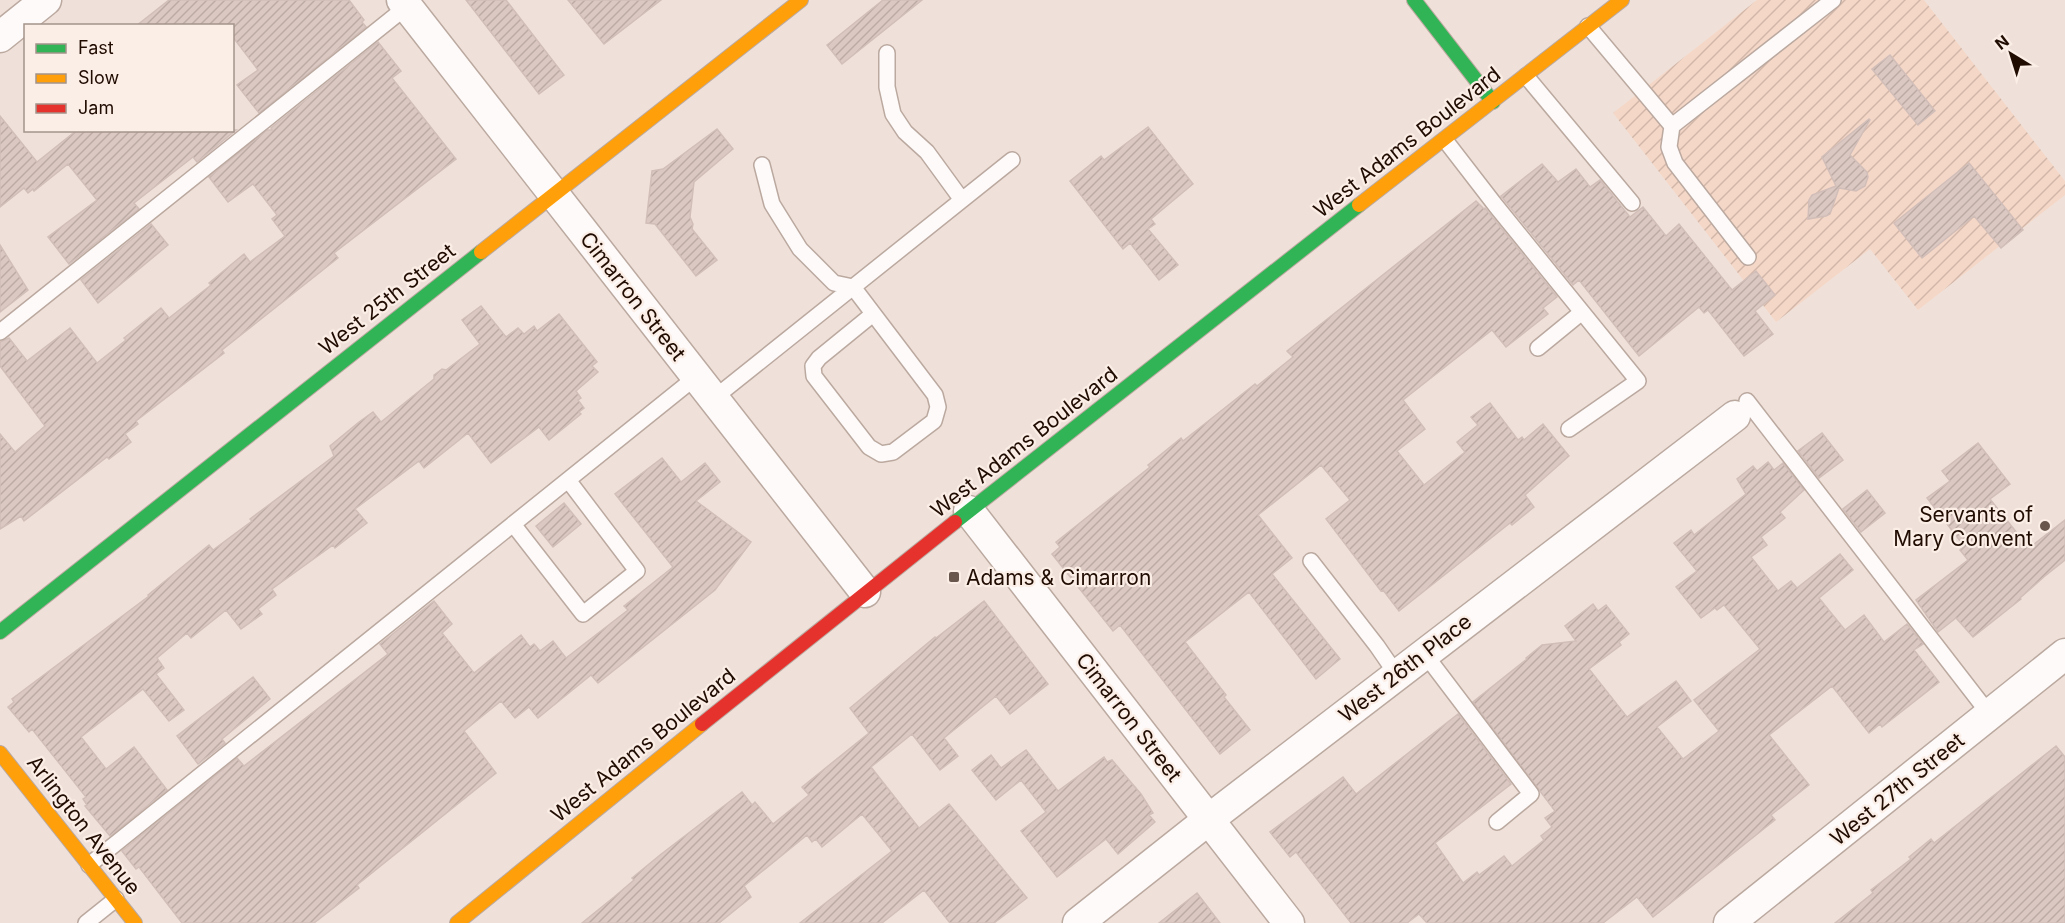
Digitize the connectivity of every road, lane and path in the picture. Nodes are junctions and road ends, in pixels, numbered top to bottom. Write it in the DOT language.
graph roads {
  1 [pos="46,0"];
  2 [pos="801,0"];
  3 [pos="1414,0"];
  4 [pos="1595,0"];
  5 [pos="1622,0"];
  6 [pos="1833,0"];
  7 [pos="408,2"];
  8 [pos="1605,13"];
  9 [pos="1588,26"];
  10 [pos="3,28"];
  11 [pos="887,53"];
  12 [pos="1526,76"];
  13 [pos="1493,102"];
  14 [pos="1672,126"];
  15 [pos="1445,140"];
  16 [pos="1012,160"];
  17 [pos="762,165"];
  18 [pos="554,194"];
  19 [pos="962,200"];
  20 [pos="1632,203"];
  21 [pos="1748,257"];
  22 [pos="853,287"];
  23 [pos="1582,312"];
  24 [pos="873,314"];
  25 [pos="0,332"];
  26 [pos="1538,348"];
  27 [pos="705,388"];
  28 [pos="1741,408"];
  29 [pos="1569,429"];
  30 [pos="568,480"];
  31 [pos="969,511"];
  32 [pos="513,524"];
  33 [pos="1311,561"];
  34 [pos="865,592"];
  35 [pos="0,632"];
  36 [pos="1424,653"];
  37 [pos="2065,654"];
  38 [pos="1397,675"];
  39 [pos="1990,715"];
  40 [pos="0,753"];
  41 [pos="1208,819"];
  42 [pos="1497,822"];
  43 [pos="89,866"];
  44 [pos="116,898"];
  45 [pos="86,923"];
  46 [pos="135,923"];
  47 [pos="457,923"];
  48 [pos="1078,923"];
  49 [pos="1289,923"];
  50 [pos="1729,923"];
  1 -- 10 [label="street"];
  2 -- 18 [label="main road, West 25th Street"];
  3 -- 13 [label="main road"];
  4 -- 8 [label="lane"];
  5 -- 8 [label="main road, West Adams Boulevard"];
  6 -- 14 [label="lane"];
  7 -- 18 [label="street, Cimarron Street"];
  7 -- 25 [label="lane"];
  8 -- 9 [label="main road, West Adams Boulevard"];
  9 -- 12 [label="main road, West Adams Boulevard"];
  9 -- 14 [label="lane"];
  11 -- 19 [label="lane"];
  12 -- 13 [label="main road, West Adams Boulevard"];
  12 -- 20 [label="lane"];
  13 -- 15 [label="main road, West Adams Boulevard"];
  14 -- 21 [label="lane"];
  15 -- 23 [label="lane"];
  15 -- 31 [label="main road, West Adams Boulevard"];
  16 -- 19 [label="lane"];
  17 -- 22 [label="lane"];
  18 -- 27 [label="street, Cimarron Street"];
  18 -- 35 [label="main road, West 25th Street"];
  19 -- 22 [label="lane"];
  22 -- 24 [label="lane"];
  22 -- 27 [label="lane"];
  23 -- 26 [label="lane"];
  23 -- 29 [label="lane"];
  24 -- 24 [label="lane"];
  27 -- 30 [label="lane"];
  27 -- 34 [label="street, Cimarron Street"];
  28 -- 36 [label="street, West 26th Place"];
  28 -- 39 [label="lane"];
  30 -- 32 [label="lane"];
  30 -- 32 [label="lane"];
  31 -- 34 [label="main road, West Adams Boulevard"];
  31 -- 41 [label="street, Cimarron Street"];
  32 -- 43 [label="lane"];
  33 -- 38 [label="lane"];
  34 -- 47 [label="main road, West Adams Boulevard"];
  36 -- 38 [label="street, West 26th Place"];
  36 -- 42 [label="lane"];
  37 -- 39 [label="street, West 27th Street"];
  38 -- 41 [label="street, West 26th Place"];
  39 -- 50 [label="street, West 27th Street"];
  40 -- 43 [label="main road, Arlington Avenue"];
  41 -- 48 [label="street, West 26th Place"];
  41 -- 49 [label="street, Cimarron Street"];
  43 -- 44 [label="main road, Arlington Avenue"];
  44 -- 45 [label="lane"];
  44 -- 46 [label="main road, Arlington Avenue"];
}
